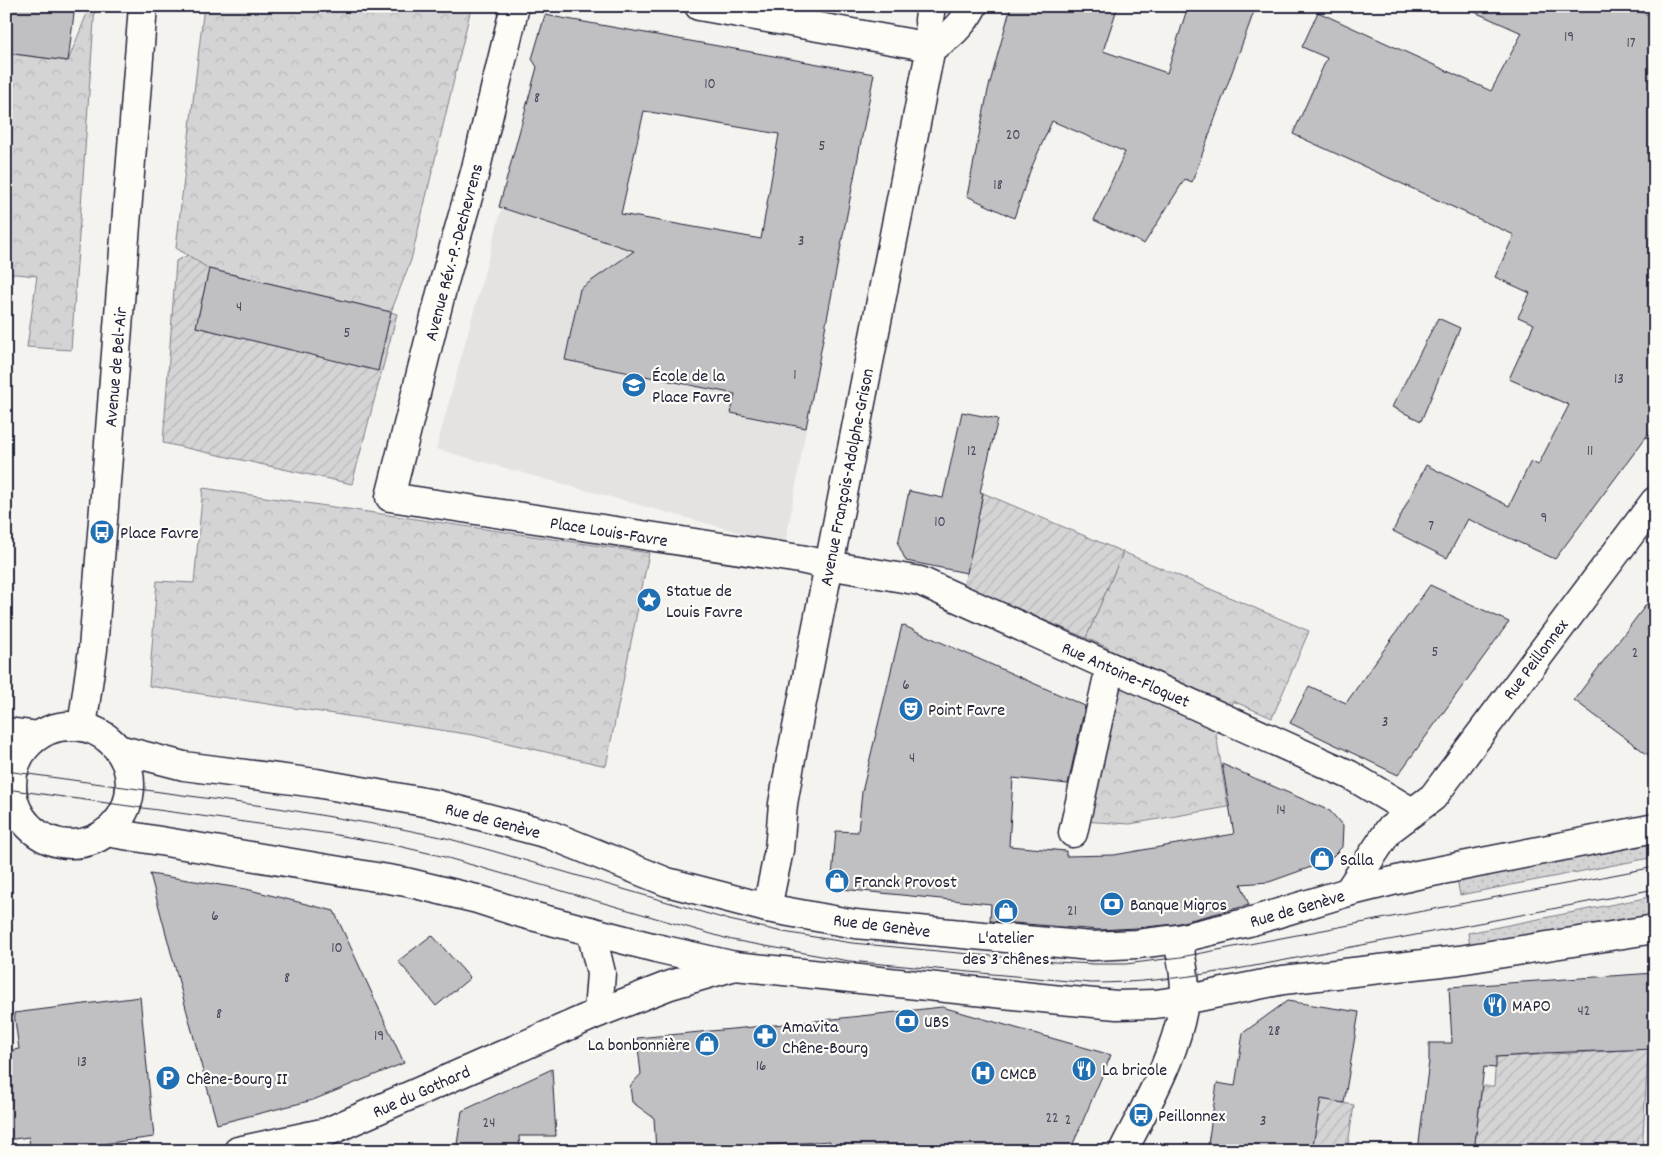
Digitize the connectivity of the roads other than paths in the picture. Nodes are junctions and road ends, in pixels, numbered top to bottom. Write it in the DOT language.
graph roads {
  1 [pos="143,6"];
  2 [pos="515,6"];
  3 [pos="699,6"];
  4 [pos="931,6"];
  5 [pos="973,6"];
  6 [pos="931,47"];
  7 [pos="390,497"];
  8 [pos="1655,501"];
  9 [pos="828,565"];
  10 [pos="1110,667"];
  11 [pos="82,727"];
  12 [pos="6,732"];
  13 [pos="38,736"];
  14 [pos="118,749"];
  15 [pos="1412,812"];
  16 [pos="17,824"];
  17 [pos="1655,828"];
  18 [pos="106,832"];
  19 [pos="1073,833"];
  20 [pos="1348,892"];
  21 [pos="767,908"];
  22 [pos="1655,929"];
  23 [pos="592,931"];
  24 [pos="1178,939"];
  25 [pos="735,966"];
  26 [pos="1184,1000"];
  27 [pos="598,1014"];
  28 [pos="238,1151"];
  29 [pos="1123,1151"];
  1 -- 11 [label="street, Avenue de Bel-Air"];
  2 -- 7 [label="street, Avenue Rév.-P.-Dechevrens"];
  3 -- 6 [label="street"];
  4 -- 6 [label="street, Avenue François-Adolphe-Grison"];
  5 -- 6 [label="street"];
  6 -- 9 [label="street, Avenue François-Adolphe-Grison"];
  7 -- 9 [label="street, Place Louis-Favre"];
  8 -- 15 [label="street, Rue Peillonnex"];
  9 -- 10 [label="street, Rue Antoine-Floquet"];
  9 -- 21 [label="street, Avenue François-Adolphe-Grison"];
  10 -- 15 [label="street, Rue Antoine-Floquet"];
  10 -- 19 [label="street"];
  11 -- 13 [label="street, Rue de Genève"];
  11 -- 14 [label="street, Rue de Genève"];
  12 -- 13 [label="street, Rue de Genève"];
  13 -- 16 [label="street, Rue de Genève"];
  14 -- 18 [label="street, Rue de Genève"];
  14 -- 21 [label="street, Rue de Genève"];
  15 -- 20 [label="street, Rue Peillonnex"];
  16 -- 18 [label="street, Rue de Genève"];
  17 -- 20 [label="street, Rue de Genève"];
  18 -- 23 [label="street"];
  20 -- 24 [label="street, Rue de Genève"];
  21 -- 24 [label="street, Rue de Genève"];
  22 -- 26 [label="street"];
  23 -- 25 [label="street"];
  23 -- 27 [label="street"];
  24 -- 26 [label="street"];
  25 -- 26 [label="street"];
  25 -- 27 [label="street, Rue du Gothard"];
  26 -- 29 [label="street"];
  27 -- 28 [label="street, Rue du Gothard"];
}
